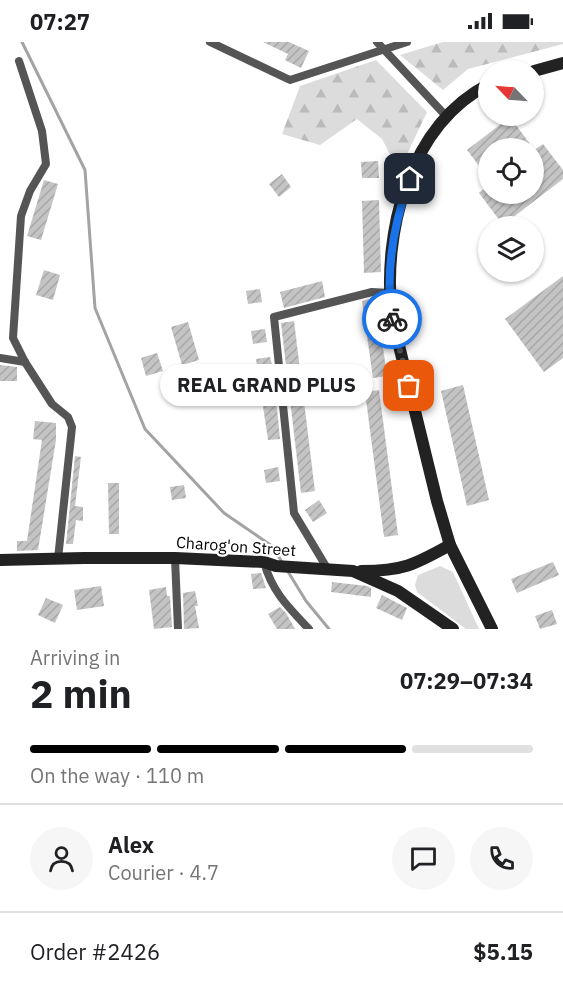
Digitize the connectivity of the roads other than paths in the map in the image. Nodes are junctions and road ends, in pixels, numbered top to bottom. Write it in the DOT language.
graph roads {
  1 [pos="210,42"];
  2 [pos="407,42"];
  3 [pos="380,45"];
  4 [pos="19,62"];
  5 [pos="563,63"];
  6 [pos="544,68"];
  7 [pos="478,91"];
  8 [pos="446,117"];
  9 [pos="389,293"];
  10 [pos="0,358"];
  11 [pos="25,362"];
  12 [pos="450,545"];
  13 [pos="175,558"];
  14 [pos="58,559"];
  15 [pos="0,560"];
  16 [pos="270,564"];
  17 [pos="327,568"];
  18 [pos="354,571"];
  19 [pos="178,629"];
  20 [pos="309,629"];
  21 [pos="453,629"];
  22 [pos="492,629"];
  1 -- 3 [label="street"];
  2 -- 3 [label="street"];
  3 -- 8 [label="street"];
  4 -- 11 [label="street"];
  5 -- 6 [label="main road"];
  7 -- 8 [label="main road"];
  8 -- 9 [label="main road"];
  9 -- 12 [label="main road"];
  9 -- 17 [label="street"];
  10 -- 11 [label="street"];
  11 -- 14 [label="street"];
  12 -- 18 [label="main road"];
  12 -- 22 [label="main road"];
  13 -- 14 [label="main road, Charog'on Street"];
  13 -- 16 [label="main road, Charog'on Street"];
  13 -- 19 [label="street"];
  14 -- 15 [label="main road, Charog'on Street"];
  16 -- 17 [label="main road, Charog'on Street"];
  16 -- 20 [label="street"];
  17 -- 18 [label="main road, Charog'on Street"];
  18 -- 21 [label="main road, Charog'on Street"];
}
